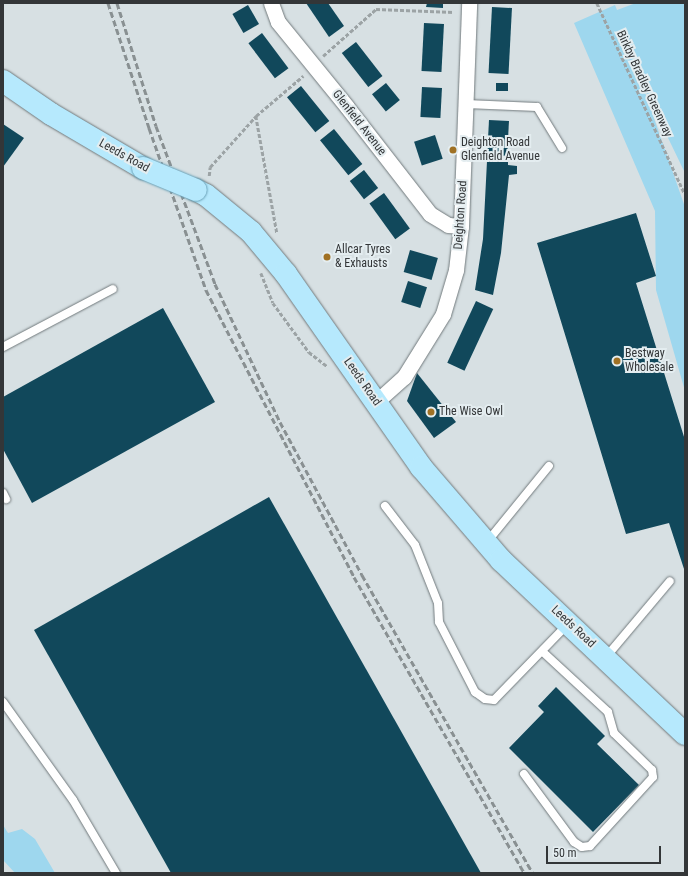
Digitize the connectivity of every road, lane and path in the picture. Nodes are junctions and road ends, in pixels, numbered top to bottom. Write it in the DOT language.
graph roads {
  1 [pos="272,3"];
  2 [pos="597,3"];
  3 [pos="469,8"];
  4 [pos="314,67"];
  5 [pos="3,81"];
  6 [pos="466,104"];
  7 [pos="256,116"];
  8 [pos="562,148"];
  9 [pos="201,193"];
  10 [pos="685,194"];
  11 [pos="461,226"];
  12 [pos="277,234"];
  13 [pos="113,289"];
  14 [pos="3,348"];
  15 [pos="376,402"];
  16 [pos="549,466"];
  17 [pos="385,506"];
  18 [pos="486,542"];
  19 [pos="670,581"];
  20 [pos="569,624"];
  21 [pos="543,652"];
  22 [pos="605,658"];
  23 [pos="3,702"];
  24 [pos="685,734"];
  25 [pos="524,774"];
  26 [pos="116,873"];
  1 -- 4 [label="street, Glenfield Avenue"];
  2 -- 10 [label="path, Birkby Bradley Greenway"];
  3 -- 4 [label="path"];
  3 -- 6 [label="street, Deighton Road"];
  4 -- 7 [label="path"];
  4 -- 11 [label="street, Glenfield Avenue"];
  5 -- 9 [label="main road, Leeds Road, bridge"];
  6 -- 8 [label="lane"];
  6 -- 11 [label="street, Deighton Road"];
  7 -- 9 [label="path"];
  7 -- 12 [label="path"];
  9 -- 15 [label="main road, Leeds Road"];
  11 -- 15 [label="street, Deighton Road"];
  13 -- 14 [label="lane"];
  15 -- 18 [label="main road, Leeds Road"];
  16 -- 18 [label="lane"];
  17 -- 21 [label="lane"];
  18 -- 20 [label="main road, Leeds Road"];
  19 -- 22 [label="lane"];
  20 -- 21 [label="lane"];
  20 -- 22 [label="main road, Leeds Road"];
  21 -- 25 [label="lane"];
  22 -- 24 [label="main road, Leeds Road"];
  23 -- 26 [label="lane"];
}
